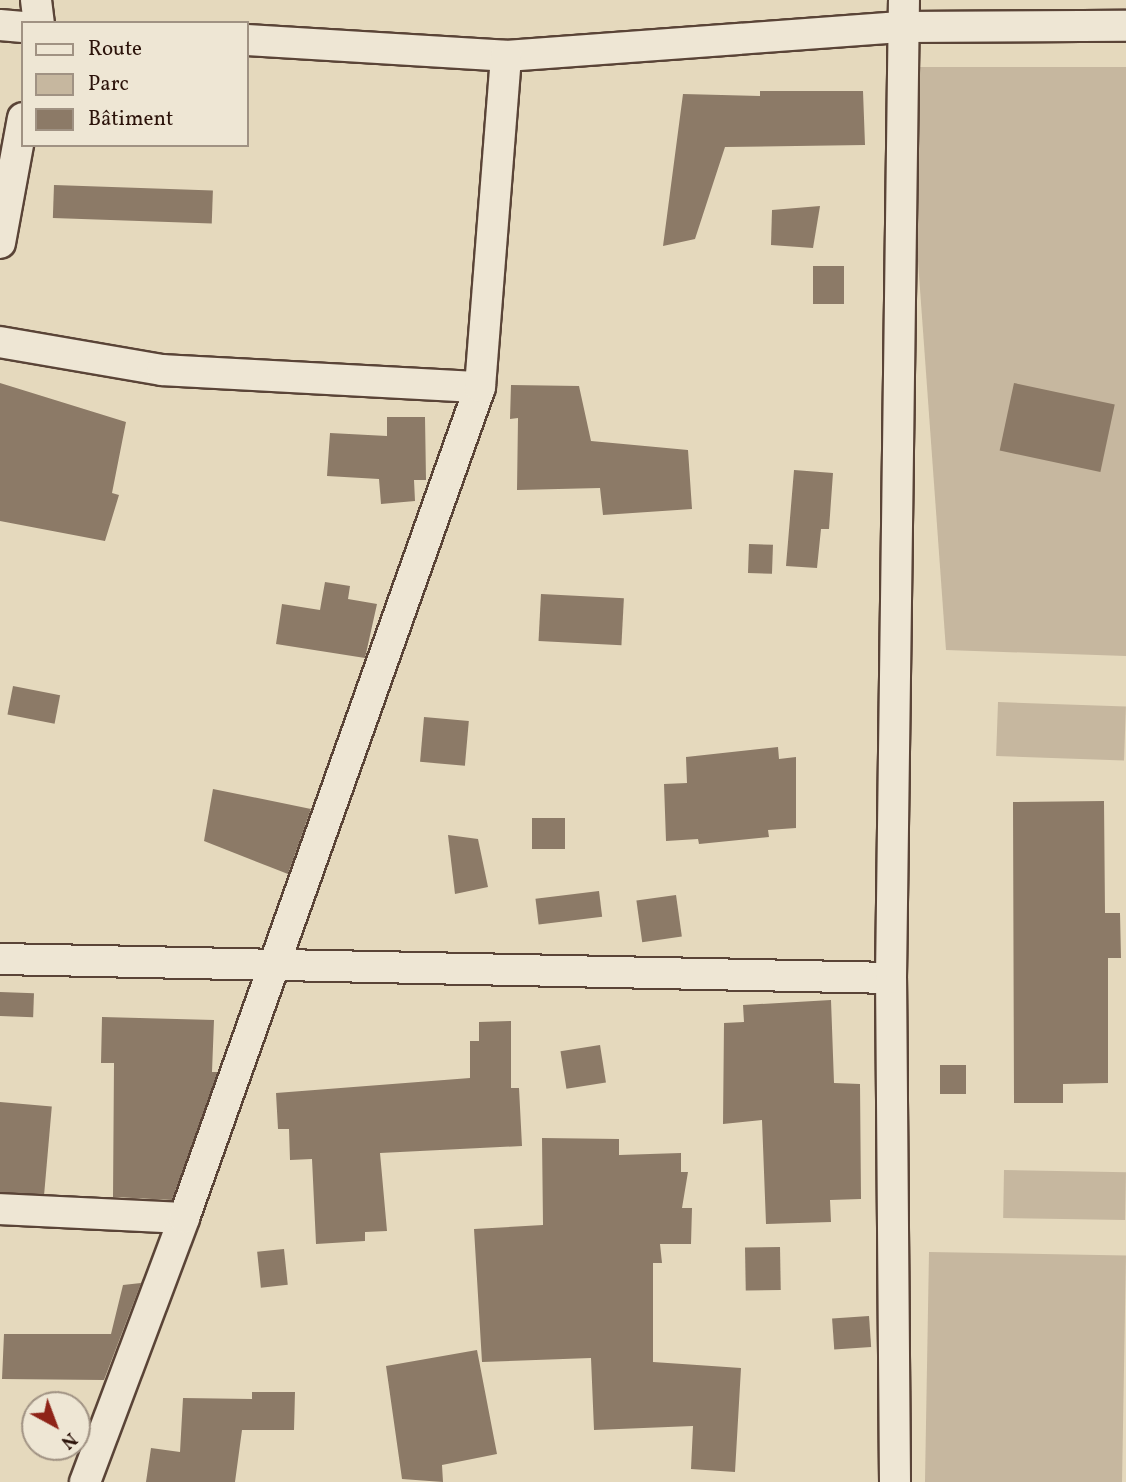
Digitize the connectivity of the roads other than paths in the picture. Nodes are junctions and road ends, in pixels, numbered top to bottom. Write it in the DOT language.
graph roads {
  1 [pos="37,0"];
  2 [pos="904,13"];
  3 [pos="39,21"];
  4 [pos="0,25"];
  5 [pos="1126,26"];
  6 [pos="21,27"];
  7 [pos="248,40"];
  8 [pos="506,56"];
  9 [pos="21,129"];
  10 [pos="0,243"];
  11 [pos="0,342"];
  12 [pos="480,387"];
  13 [pos="0,960"];
  14 [pos="273,965"];
  15 [pos="891,978"];
  16 [pos="0,1209"];
  17 [pos="184,1218"];
  18 [pos="85,1482"];
  19 [pos="895,1482"];
  1 -- 3 [label="street"];
  2 -- 5 [label="street"];
  2 -- 8 [label="street"];
  2 -- 15 [label="street"];
  4 -- 6 [label="street"];
  7 -- 8 [label="street"];
  8 -- 12 [label="street"];
  9 -- 10 [label="street"];
  11 -- 12 [label="street"];
  12 -- 14 [label="street"];
  13 -- 14 [label="street"];
  14 -- 15 [label="street"];
  14 -- 17 [label="street"];
  15 -- 19 [label="street"];
  16 -- 17 [label="street"];
  17 -- 18 [label="street"];
}
